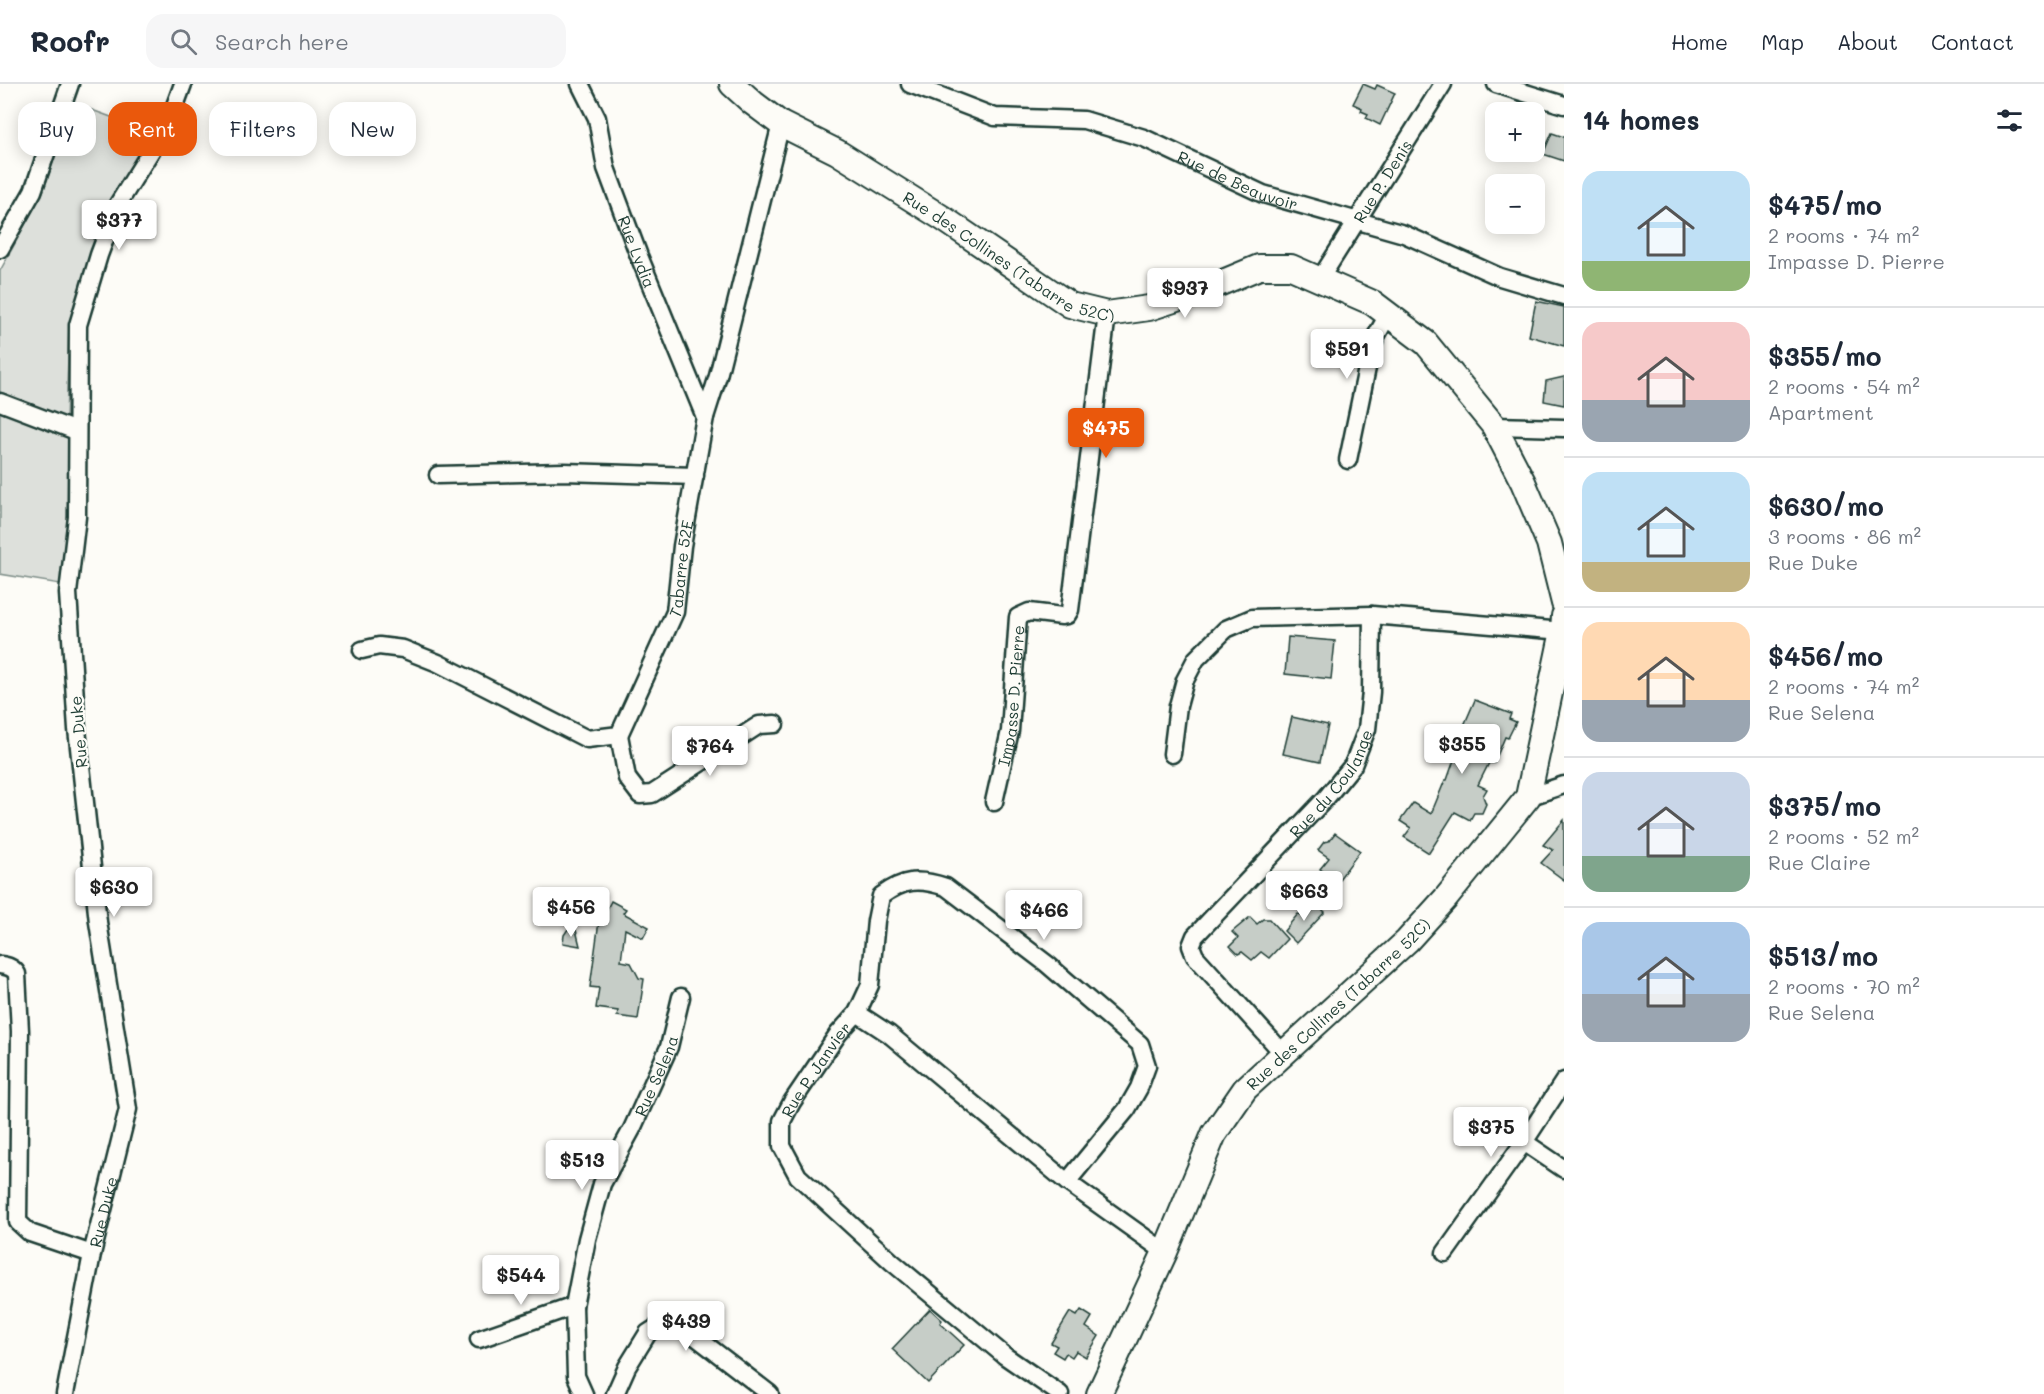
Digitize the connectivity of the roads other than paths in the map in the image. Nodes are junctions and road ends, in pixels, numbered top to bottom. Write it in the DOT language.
graph roads {
  1 [pos="70,84"];
  2 [pos="183,84"];
  3 [pos="580,84"];
  4 [pos="732,84"];
  5 [pos="910,84"];
  6 [pos="1443,84"];
  7 [pos="1496,84"];
  8 [pos="1564,105"];
  9 [pos="781,124"];
  10 [pos="1356,222"];
  11 [pos="0,249"];
  12 [pos="1320,279"];
  13 [pos="1564,296"];
  14 [pos="1107,314"];
  15 [pos="1388,315"];
  16 [pos="0,402"];
  17 [pos="705,417"];
  18 [pos="1494,426"];
  19 [pos="1564,428"];
  20 [pos="76,432"];
  21 [pos="1348,460"];
  22 [pos="438,475"];
  23 [pos="695,476"];
  24 [pos="1564,603"];
  25 [pos="1372,615"];
  26 [pos="1564,616"];
  27 [pos="1563,631"];
  28 [pos="363,650"];
  29 [pos="775,724"];
  30 [pos="619,735"];
  31 [pos="1172,753"];
  32 [pos="1564,785"];
  33 [pos="1528,796"];
  34 [pos="994,802"];
  35 [pos="0,965"];
  36 [pos="681,997"];
  37 [pos="857,1013"];
  38 [pos="1283,1053"];
  39 [pos="1564,1081"];
  40 [pos="1524,1142"];
  41 [pos="1564,1169"];
  42 [pos="1067,1182"];
  43 [pos="1165,1252"];
  44 [pos="1445,1253"];
  45 [pos="92,1254"];
  46 [pos="574,1306"];
  47 [pos="479,1339"];
  48 [pos="65,1394"];
  49 [pos="584,1394"];
  50 [pos="615,1394"];
  51 [pos="770,1394"];
  52 [pos="1060,1394"];
  53 [pos="1099,1394"];
  1 -- 11 [label="street"];
  2 -- 20 [label="street, Rue Duke"];
  3 -- 17 [label="street, Rue Lydia"];
  4 -- 9 [label="street, Rue des Collines (Tabarre 52C)"];
  5 -- 10 [label="street, Rue de Beauvoir"];
  6 -- 10 [label="street, Rue P. Denis"];
  7 -- 8 [label="street"];
  9 -- 14 [label="street, Rue des Collines (Tabarre 52C)"];
  9 -- 17 [label="street, Tabarre 52E"];
  10 -- 12 [label="street, Rue P. Denis"];
  10 -- 13 [label="street, Rue de Beauvoir"];
  12 -- 14 [label="street, Rue des Collines (Tabarre 52C)"];
  12 -- 15 [label="street, Rue des Collines (Tabarre 52C)"];
  14 -- 34 [label="street, Impasse D. Pierre"];
  15 -- 18 [label="street, Rue des Collines (Tabarre 52C)"];
  15 -- 21 [label="street"];
  16 -- 20 [label="street"];
  17 -- 23 [label="street, Tabarre 52E"];
  18 -- 19 [label="street"];
  18 -- 24 [label="street, Rue des Collines (Tabarre 52C)"];
  20 -- 45 [label="street, Rue Duke"];
  22 -- 23 [label="street"];
  23 -- 30 [label="street, Tabarre 52E"];
  25 -- 27 [label="street"];
  25 -- 31 [label="street"];
  25 -- 38 [label="street, Rue du Coulange"];
  26 -- 27 [label="street, Rue des Collines (Tabarre 52C)"];
  27 -- 33 [label="street, Rue des Collines (Tabarre 52C)"];
  28 -- 30 [label="street"];
  29 -- 30 [label="street"];
  32 -- 33 [label="street"];
  33 -- 38 [label="street, Rue des Collines (Tabarre 52C)"];
  35 -- 45 [label="street"];
  36 -- 46 [label="street, Rue Selena"];
  37 -- 42 [label="street, Rue P. Janvier"];
  37 -- 42 [label="street"];
  37 -- 52 [label="street, Rue P. Janvier"];
  38 -- 43 [label="street, Rue des Collines (Tabarre 52C)"];
  39 -- 40 [label="street"];
  40 -- 41 [label="street"];
  40 -- 44 [label="street"];
  42 -- 43 [label="street, Rue P. Janvier"];
  43 -- 53 [label="street, Rue des Collines (Tabarre 52C)"];
  45 -- 48 [label="street, Rue Duke"];
  46 -- 47 [label="street"];
  46 -- 49 [label="street, Rue Selena"];
  50 -- 51 [label="street"];
}
